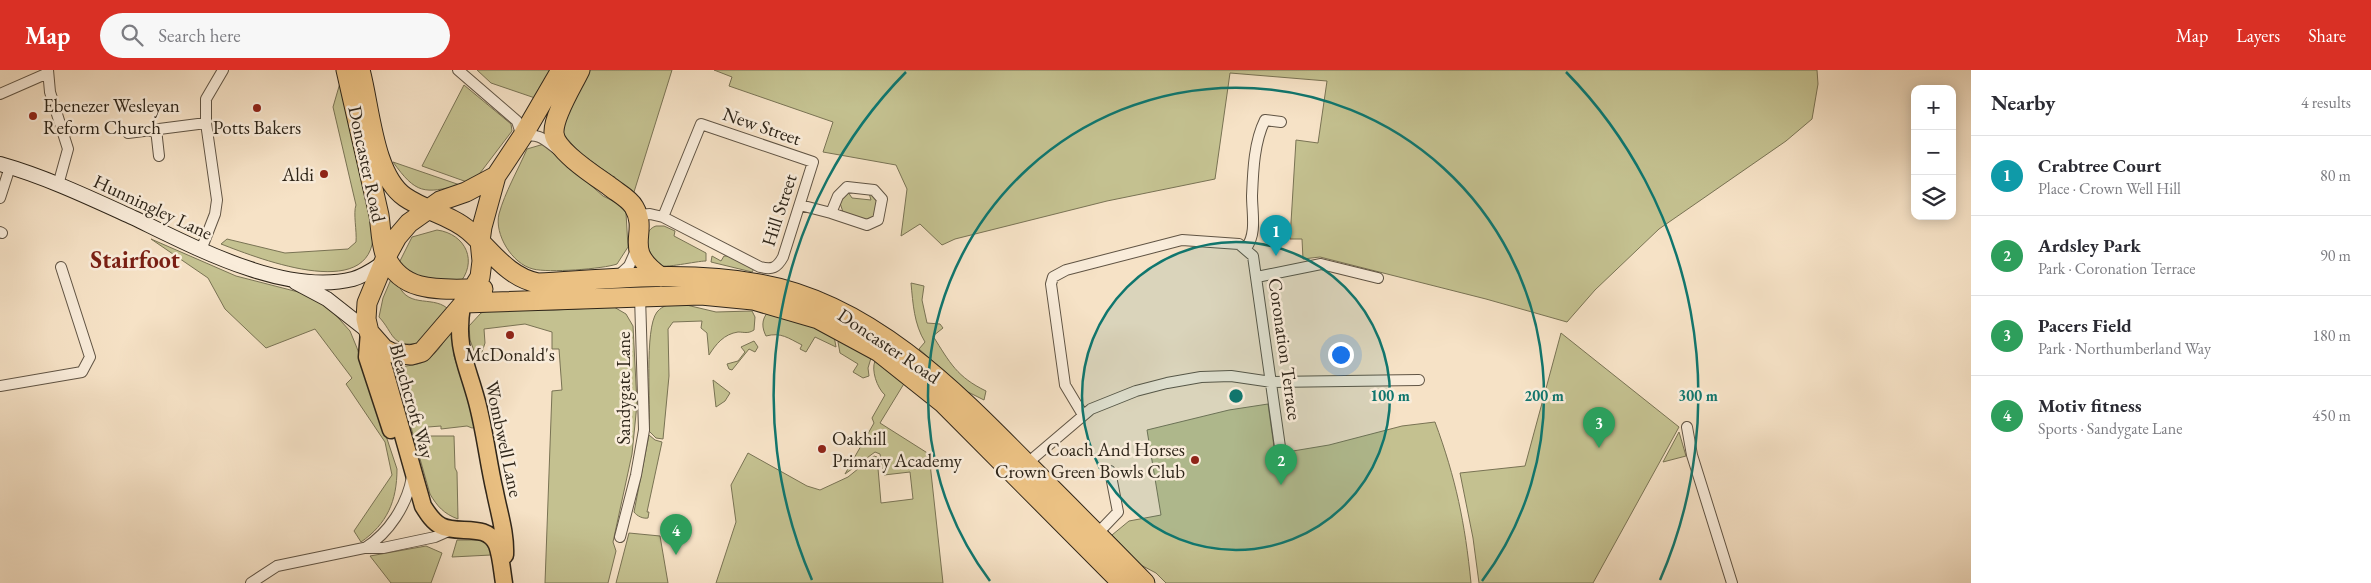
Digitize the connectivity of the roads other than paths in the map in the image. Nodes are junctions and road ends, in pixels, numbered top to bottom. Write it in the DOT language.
graph roads {
  1 [pos="222,70"];
  2 [pos="346,70"];
  3 [pos="360,70"];
  4 [pos="458,70"];
  5 [pos="560,70"];
  6 [pos="580,70"];
  7 [pos="48,71"];
  8 [pos="0,94"];
  9 [pos="1281,122"];
  10 [pos="206,123"];
  11 [pos="156,129"];
  12 [pos="128,133"];
  13 [pos="522,137"];
  14 [pos="160,156"];
  15 [pos="813,162"];
  16 [pos="580,165"];
  17 [pos="5,166"];
  18 [pos="496,176"];
  19 [pos="58,184"];
  20 [pos="0,198"];
  21 [pos="800,204"];
  22 [pos="429,211"];
  23 [pos="831,213"];
  24 [pos="638,215"];
  25 [pos="663,217"];
  26 [pos="480,241"];
  27 [pos="637,248"];
  28 [pos="201,250"];
  29 [pos="1250,252"];
  30 [pos="385,260"];
  31 [pos="61,267"];
  32 [pos="1257,277"];
  33 [pos="661,278"];
  34 [pos="1378,278"];
  35 [pos="291,279"];
  36 [pos="615,279"];
  37 [pos="591,280"];
  38 [pos="640,296"];
  39 [pos="467,299"];
  40 [pos="371,335"];
  41 [pos="1419,380"];
  42 [pos="1272,382"];
  43 [pos="0,386"];
  44 [pos="1083,415"];
  45 [pos="1687,427"];
  46 [pos="1280,447"];
  47 [pos="1021,469"];
  48 [pos="412,470"];
  49 [pos="1110,470"];
  50 [pos="494,492"];
  51 [pos="472,529"];
  52 [pos="451,530"];
  53 [pos="1097,534"];
  54 [pos="620,537"];
  55 [pos="364,548"];
  56 [pos="504,582"];
  57 [pos="251,583"];
  58 [pos="1122,583"];
  59 [pos="1145,583"];
  60 [pos="1732,583"];
  1 -- 10 [label="street"];
  2 -- 30 [label="highway, Doncaster Road"];
  3 -- 22 [label="highway, Doncaster Road"];
  4 -- 13 [label="street"];
  5 -- 13 [label="highway"];
  6 -- 16 [label="highway"];
  7 -- 8 [label="street"];
  7 -- 19 [label="street"];
  9 -- 29 [label="street"];
  10 -- 11 [label="street"];
  10 -- 28 [label="street"];
  11 -- 12 [label="street"];
  11 -- 14 [label="street"];
  13 -- 16 [label="street"];
  13 -- 18 [label="highway"];
  15 -- 21 [label="street, Hill Street"];
  15 -- 25 [label="street, New Street"];
  16 -- 24 [label="highway"];
  17 -- 19 [label="main road, Hunningley Lane"];
  17 -- 20 [label="street"];
  18 -- 22 [label="highway"];
  18 -- 26 [label="highway"];
  19 -- 28 [label="main road, Hunningley Lane"];
  21 -- 23 [label="street"];
  21 -- 25 [label="street, Hill Street"];
  22 -- 26 [label="highway"];
  22 -- 30 [label="highway"];
  23 -- 23 [label="street"];
  24 -- 25 [label="street"];
  24 -- 27 [label="highway"];
  26 -- 37 [label="highway, Doncaster Road"];
  26 -- 39 [label="highway"];
  27 -- 33 [label="highway"];
  27 -- 36 [label="street"];
  28 -- 35 [label="main road, Hunningley Lane"];
  29 -- 32 [label="street, Coronation Terrace"];
  29 -- 44 [label="street"];
  30 -- 35 [label="main road, Hunningley Lane"];
  30 -- 39 [label="highway"];
  30 -- 40 [label="highway"];
  31 -- 43 [label="street"];
  32 -- 34 [label="street"];
  32 -- 42 [label="street, Coronation Terrace"];
  33 -- 36 [label="highway, Doncaster Road"];
  33 -- 47 [label="highway, Doncaster Road"];
  35 -- 40 [label="main road, Hunningley Lane"];
  36 -- 37 [label="highway, Doncaster Road"];
  37 -- 38 [label="highway"];
  38 -- 39 [label="highway, Doncaster Road"];
  38 -- 47 [label="highway, Doncaster Road"];
  38 -- 54 [label="street, Sandygate Lane"];
  39 -- 40 [label="highway"];
  39 -- 50 [label="main road, Wombwell Lane"];
  40 -- 48 [label="main road, Bleachcroft Way"];
  41 -- 42 [label="street"];
  42 -- 44 [label="street"];
  42 -- 46 [label="street, Coronation Terrace"];
  44 -- 47 [label="street"];
  45 -- 60 [label="street"];
  47 -- 53 [label="highway, Doncaster Road"];
  47 -- 58 [label="highway, Doncaster Road"];
  48 -- 52 [label="main road, Bleachcroft Way"];
  48 -- 55 [label="street, Bleachcroft Way"];
  49 -- 53 [label="street"];
  50 -- 51 [label="main road"];
  50 -- 56 [label="main road, Wombwell Lane"];
  51 -- 52 [label="main road, Bleachcroft Way"];
  51 -- 56 [label="main road, Wombwell Lane"];
  52 -- 55 [label="street, Bleachcroft Way"];
  53 -- 59 [label="highway, Doncaster Road"];
  55 -- 57 [label="street, Bleachcroft Way"];
}
